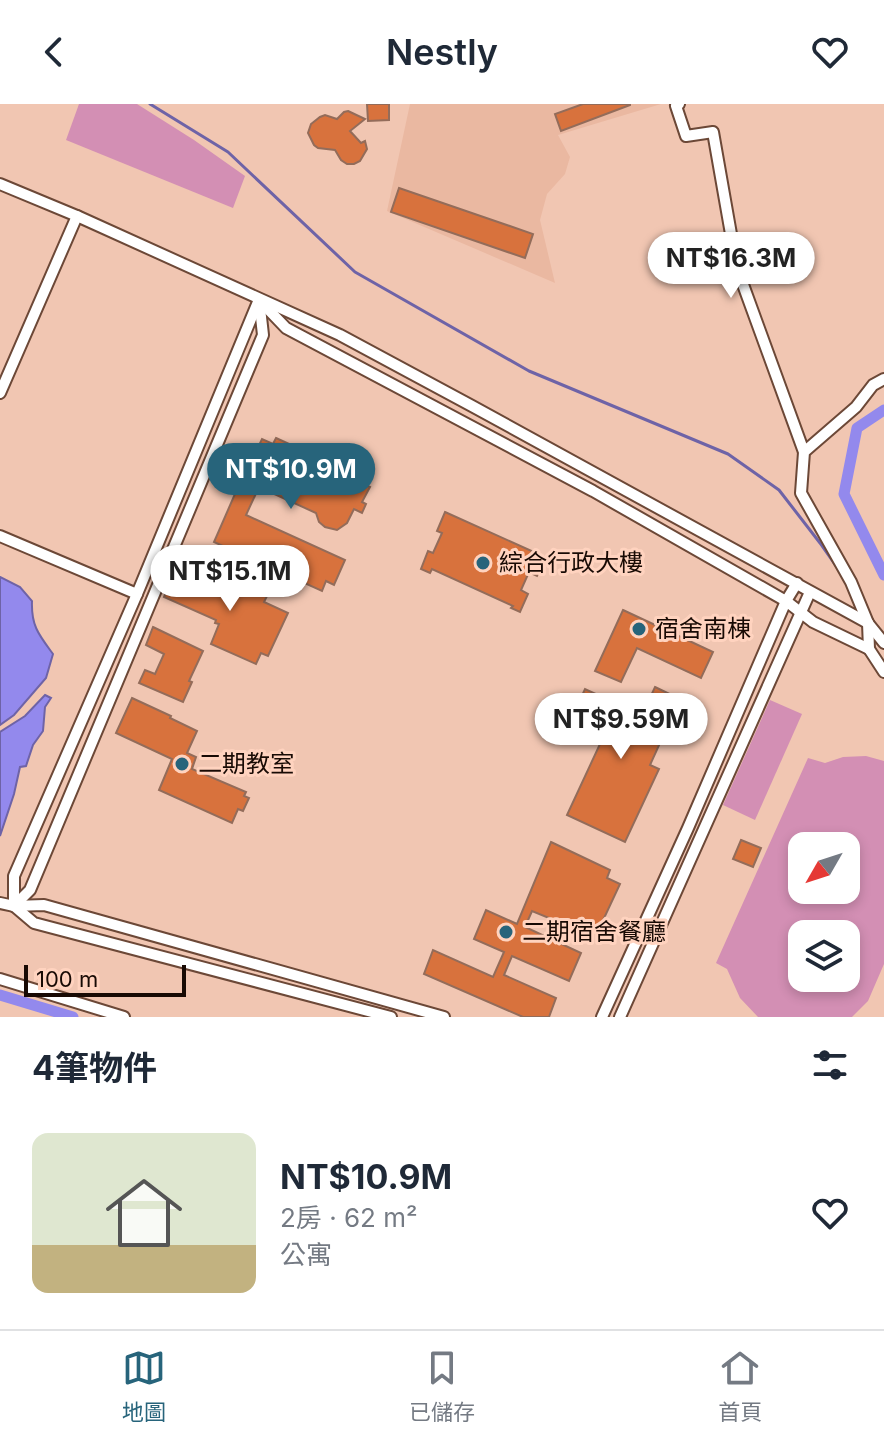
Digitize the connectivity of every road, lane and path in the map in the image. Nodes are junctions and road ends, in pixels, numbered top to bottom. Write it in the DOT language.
graph roads {
  1 [pos="679,104"];
  2 [pos="0,184"];
  3 [pos="77,216"];
  4 [pos="259,299"];
  5 [pos="884,379"];
  6 [pos="0,393"];
  7 [pos="804,452"];
  8 [pos="0,536"];
  9 [pos="797,583"];
  10 [pos="810,592"];
  11 [pos="137,594"];
  12 [pos="786,601"];
  13 [pos="802,612"];
  14 [pos="868,623"];
  15 [pos="884,643"];
  16 [pos="869,649"];
  17 [pos="884,672"];
  18 [pos="0,903"];
  19 [pos="14,906"];
  20 [pos="99,920"];
  21 [pos="95,940"];
  22 [pos="239,959"];
  23 [pos="236,977"];
  24 [pos="0,979"];
  25 [pos="351,991"];
  26 [pos="348,1006"];
  27 [pos="124,1017"];
  28 [pos="391,1017"];
  29 [pos="444,1017"];
  30 [pos="602,1017"];
  31 [pos="620,1017"];
  1 -- 7 [label="street"];
  2 -- 3 [label="street"];
  3 -- 4 [label="street"];
  3 -- 6 [label="street"];
  4 -- 9 [label="street"];
  4 -- 11 [label="street"];
  4 -- 12 [label="street"];
  4 -- 19 [label="street"];
  5 -- 7 [label="street"];
  7 -- 14 [label="street"];
  8 -- 11 [label="street"];
  9 -- 10 [label="street"];
  9 -- 12 [label="street"];
  10 -- 13 [label="street"];
  10 -- 14 [label="street"];
  11 -- 19 [label="street"];
  12 -- 13 [label="street"];
  12 -- 30 [label="street"];
  13 -- 16 [label="street"];
  13 -- 31 [label="street"];
  14 -- 15 [label="street"];
  14 -- 16 [label="street"];
  16 -- 17 [label="street"];
  18 -- 19 [label="street"];
  19 -- 20 [label="street"];
  19 -- 21 [label="street"];
  20 -- 21 [label="street"];
  20 -- 22 [label="street"];
  21 -- 23 [label="street"];
  22 -- 23 [label="street"];
  22 -- 25 [label="street"];
  23 -- 26 [label="street"];
  24 -- 27 [label="street"];
  25 -- 26 [label="street"];
  25 -- 29 [label="street"];
  26 -- 28 [label="street"];
}
